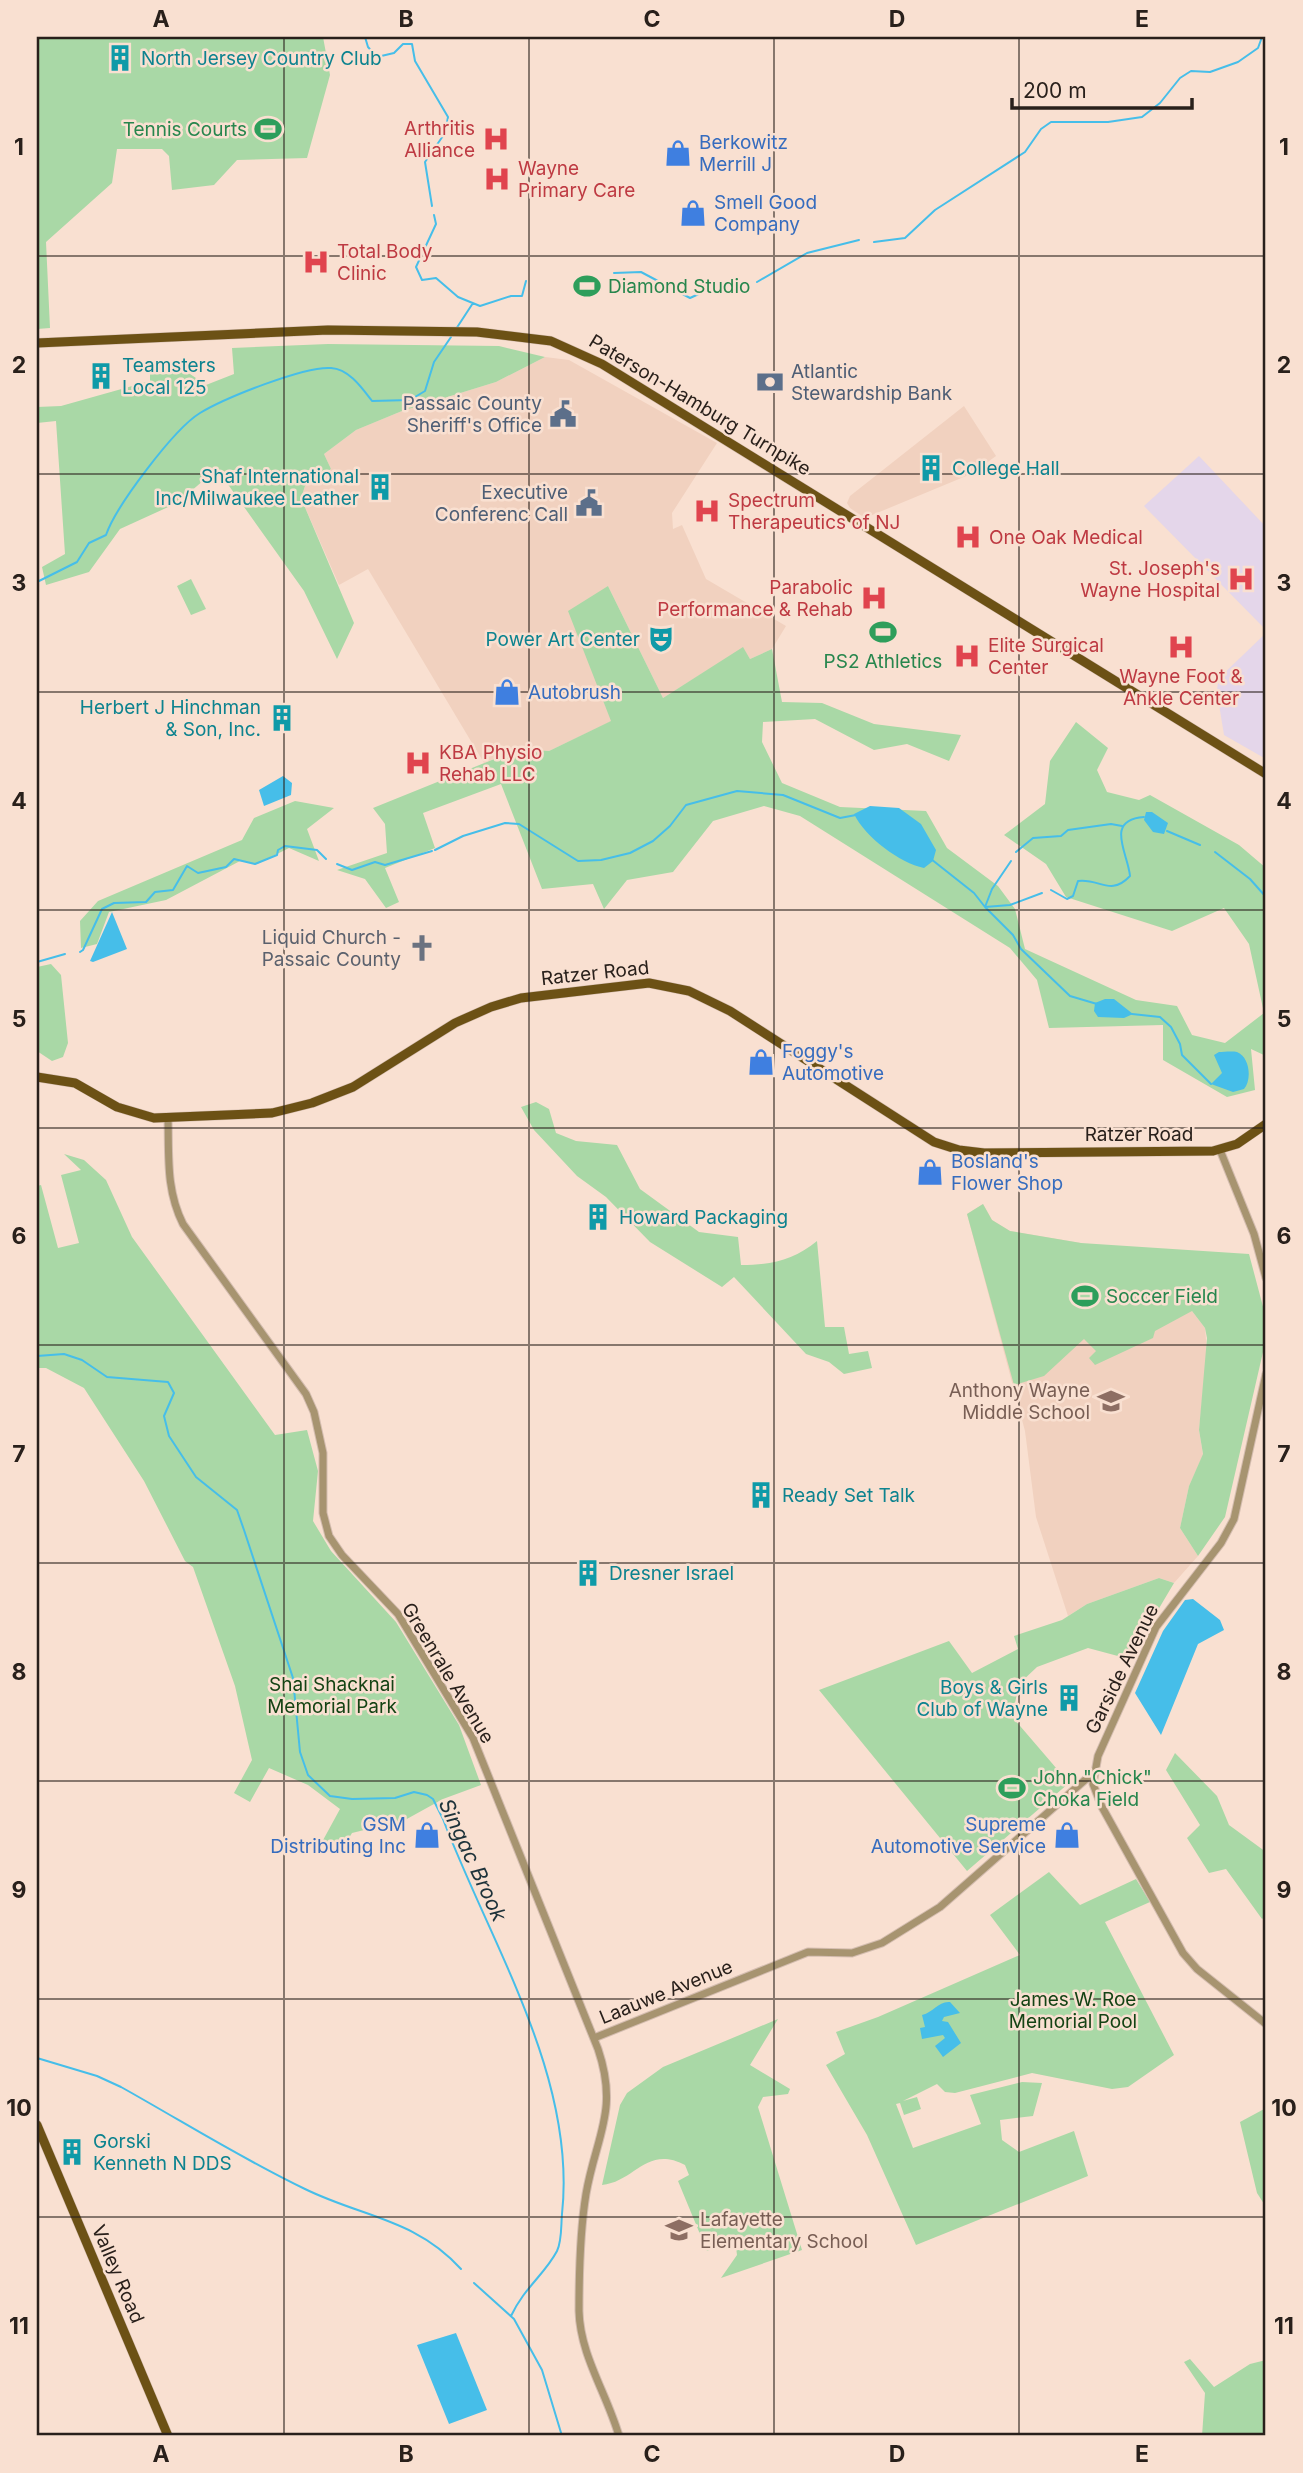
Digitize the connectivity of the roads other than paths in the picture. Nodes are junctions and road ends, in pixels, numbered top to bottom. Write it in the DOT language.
graph roads {
  1 [pos="37,343"];
  2 [pos="1266,774"];
  3 [pos="37,1077"];
  4 [pos="168,1119"];
  5 [pos="1266,1124"];
  6 [pos="1220,1150"];
  7 [pos="1266,1278"];
  8 [pos="1266,1374"];
  9 [pos="1093,1773"];
  10 [pos="1266,2024"];
  11 [pos="594,2038"];
  12 [pos="37,2125"];
  13 [pos="167,2436"];
  14 [pos="619,2436"];
  1 -- 2 [label="main road, Paterson-Hamburg Turnpike"];
  3 -- 4 [label="main road, Ratzer Road"];
  4 -- 6 [label="main road, Ratzer Road"];
  4 -- 11 [label="street, Greenrale Avenue"];
  5 -- 6 [label="main road, Ratzer Road"];
  6 -- 7 [label="street"];
  8 -- 9 [label="street, Garside Avenue"];
  9 -- 10 [label="street"];
  9 -- 11 [label="street, Laauwe Avenue"];
  11 -- 14 [label="street, Laauwe Avenue"];
  12 -- 13 [label="main road, Valley Road"];
}
